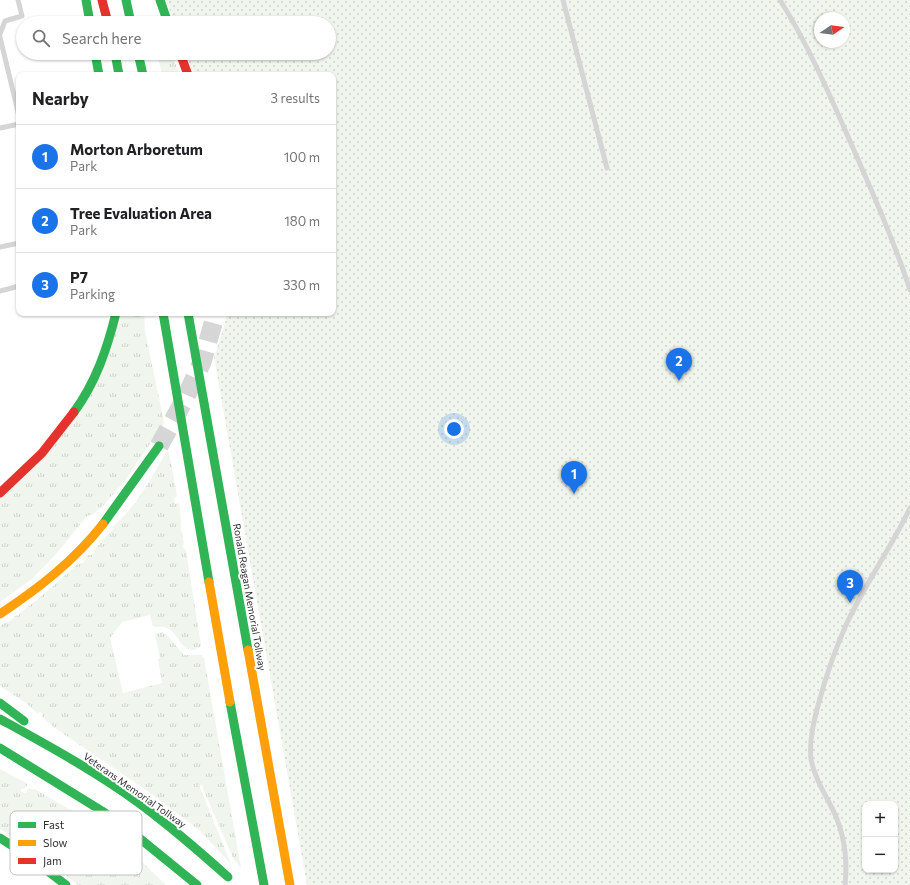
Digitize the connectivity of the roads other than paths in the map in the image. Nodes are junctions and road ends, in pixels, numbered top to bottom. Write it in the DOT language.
graph roads {
  1 [pos="18,0"];
  2 [pos="86,0"];
  3 [pos="102,0"];
  4 [pos="126,0"];
  5 [pos="160,0"];
  6 [pos="564,0"];
  7 [pos="780,0"];
  8 [pos="22,16"];
  9 [pos="89,16"];
  10 [pos="106,16"];
  11 [pos="129,16"];
  12 [pos="166,16"];
  13 [pos="16,17"];
  14 [pos="0,34"];
  15 [pos="0,38"];
  16 [pos="96,60"];
  17 [pos="116,60"];
  18 [pos="140,60"];
  19 [pos="183,60"];
  20 [pos="98,72"];
  21 [pos="118,72"];
  22 [pos="142,72"];
  23 [pos="187,72"];
  24 [pos="16,104"];
  25 [pos="16,125"];
  26 [pos="0,128"];
  27 [pos="607,168"];
  28 [pos="16,244"];
  29 [pos="0,247"];
  30 [pos="16,287"];
  31 [pos="910,290"];
  32 [pos="0,291"];
  33 [pos="115,316"];
  34 [pos="164,316"];
  35 [pos="189,316"];
  36 [pos="159,446"];
  37 [pos="40,455"];
  38 [pos="0,480"];
  39 [pos="0,493"];
  40 [pos="910,508"];
  41 [pos="0,614"];
  42 [pos="0,703"];
  43 [pos="0,719"];
  44 [pos="0,748"];
  45 [pos="72,759"];
  46 [pos="102,811"];
  47 [pos="0,838"];
  48 [pos="142,840"];
  49 [pos="10,844"];
  50 [pos="53,875"];
  51 [pos="228,877"];
  52 [pos="66,885"];
  53 [pos="197,885"];
  54 [pos="264,885"];
  55 [pos="290,885"];
  56 [pos="845,885"];
  1 -- 8 [label="lane"];
  2 -- 9 [label="highway"];
  3 -- 10 [label="highway"];
  4 -- 11 [label="highway"];
  5 -- 12 [label="highway"];
  6 -- 27 [label="lane"];
  7 -- 31 [label="lane"];
  13 -- 14 [label="lane"];
  15 -- 24 [label="lane"];
  16 -- 20 [label="highway"];
  17 -- 21 [label="highway"];
  18 -- 22 [label="highway"];
  19 -- 23 [label="highway"];
  25 -- 26 [label="lane"];
  28 -- 29 [label="lane"];
  30 -- 32 [label="lane"];
  33 -- 37 [label="highway"];
  34 -- 54 [label="highway"];
  35 -- 55 [label="highway, Ronald Reagan Memorial Tollway"];
  36 -- 41 [label="highway"];
  37 -- 38 [label="highway"];
  37 -- 39 [label="highway"];
  40 -- 56 [label="lane"];
  42 -- 45 [label="highway"];
  43 -- 45 [label="highway, Veterans Memorial Tollway"];
  44 -- 46 [label="highway"];
  45 -- 51 [label="highway, Veterans Memorial Tollway"];
  47 -- 49 [label="highway"];
  48 -- 53 [label="highway"];
  50 -- 52 [label="highway"];
}
